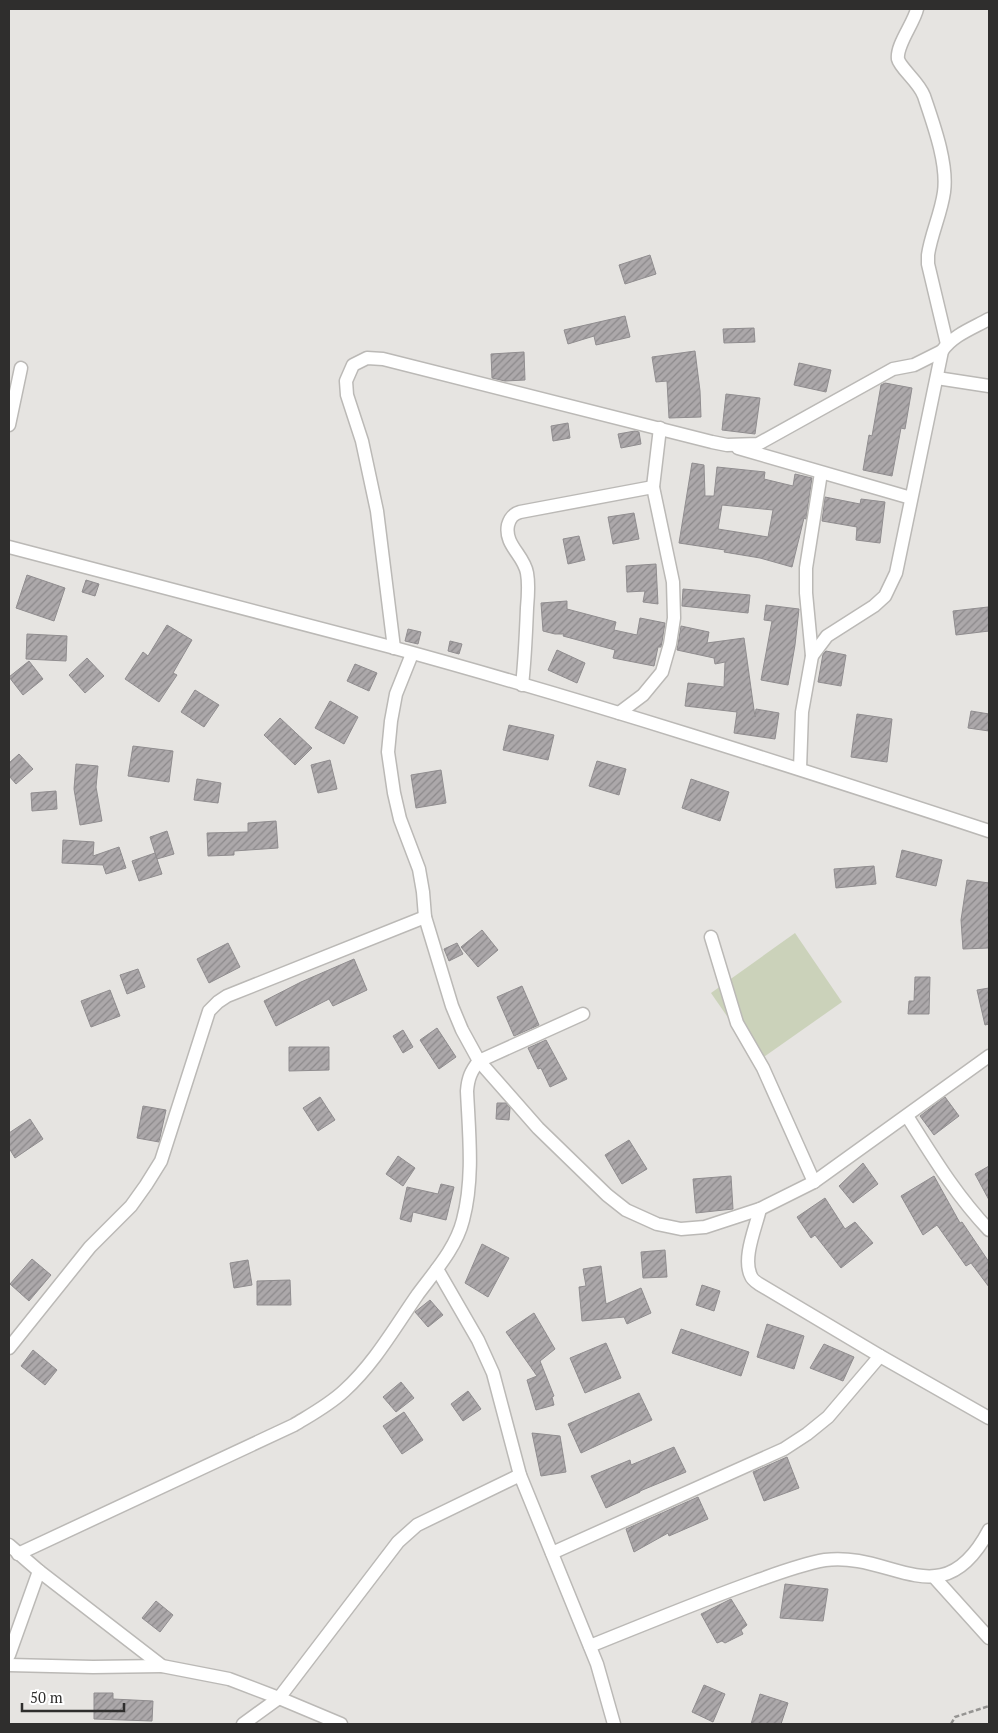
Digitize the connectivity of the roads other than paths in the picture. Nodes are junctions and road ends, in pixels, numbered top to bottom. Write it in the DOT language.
graph roads {
  1 [pos="917,9"];
  2 [pos="989,318"];
  3 [pos="944,347"];
  4 [pos="21,368"];
  5 [pos="937,378"];
  6 [pos="989,386"];
  7 [pos="9,425"];
  8 [pos="660,428"];
  9 [pos="727,445"];
  10 [pos="821,473"];
  11 [pos="653,486"];
  12 [pos="911,498"];
  13 [pos="9,547"];
  14 [pos="394,648"];
  15 [pos="412,654"];
  16 [pos="812,656"];
  17 [pos="522,685"];
  18 [pos="619,713"];
  19 [pos="800,769"];
  20 [pos="989,831"];
  21 [pos="425,917"];
  22 [pos="710,937"];
  23 [pos="583,1014"];
  24 [pos="989,1056"];
  25 [pos="479,1060"];
  26 [pos="907,1116"];
  27 [pos="814,1182"];
  28 [pos="760,1209"];
  29 [pos="989,1230"];
  30 [pos="437,1269"];
  31 [pos="9,1348"];
  32 [pos="880,1356"];
  33 [pos="989,1418"];
  34 [pos="520,1475"];
  35 [pos="989,1530"];
  36 [pos="13,1550"];
  37 [pos="552,1553"];
  38 [pos="39,1571"];
  39 [pos="934,1577"];
  40 [pos="989,1638"];
  41 [pos="590,1646"];
  42 [pos="9,1655"];
  43 [pos="9,1665"];
  44 [pos="162,1666"];
  45 [pos="279,1698"];
  46 [pos="243,1724"];
  47 [pos="340,1724"];
  48 [pos="614,1724"];
  1 -- 3 [label="street"];
  2 -- 3 [label="street"];
  3 -- 5 [label="street"];
  3 -- 9 [label="street"];
  4 -- 7 [label="street"];
  5 -- 6 [label="street"];
  5 -- 12 [label="street"];
  8 -- 9 [label="street"];
  8 -- 11 [label="street"];
  8 -- 14 [label="street"];
  9 -- 10 [label="street"];
  10 -- 12 [label="street"];
  10 -- 16 [label="street"];
  11 -- 17 [label="street"];
  11 -- 18 [label="street"];
  12 -- 16 [label="street"];
  13 -- 14 [label="street"];
  14 -- 15 [label="street"];
  15 -- 17 [label="street"];
  15 -- 21 [label="street"];
  16 -- 19 [label="street"];
  17 -- 18 [label="street"];
  18 -- 19 [label="street"];
  19 -- 20 [label="street"];
  21 -- 25 [label="street"];
  21 -- 31 [label="street"];
  22 -- 27 [label="street"];
  23 -- 25 [label="street"];
  24 -- 26 [label="street"];
  25 -- 28 [label="street"];
  25 -- 30 [label="street"];
  26 -- 27 [label="street"];
  26 -- 29 [label="street"];
  27 -- 28 [label="street"];
  28 -- 32 [label="street"];
  30 -- 34 [label="street"];
  30 -- 36 [label="street"];
  32 -- 33 [label="street"];
  32 -- 37 [label="street"];
  34 -- 37 [label="street"];
  34 -- 45 [label="street"];
  35 -- 39 [label="street"];
  36 -- 38 [label="street"];
  37 -- 41 [label="street"];
  38 -- 42 [label="street"];
  38 -- 44 [label="street"];
  39 -- 40 [label="street"];
  39 -- 41 [label="street"];
  41 -- 48 [label="street"];
  43 -- 44 [label="street"];
  44 -- 45 [label="street"];
  45 -- 46 [label="street"];
  45 -- 47 [label="street"];
}
